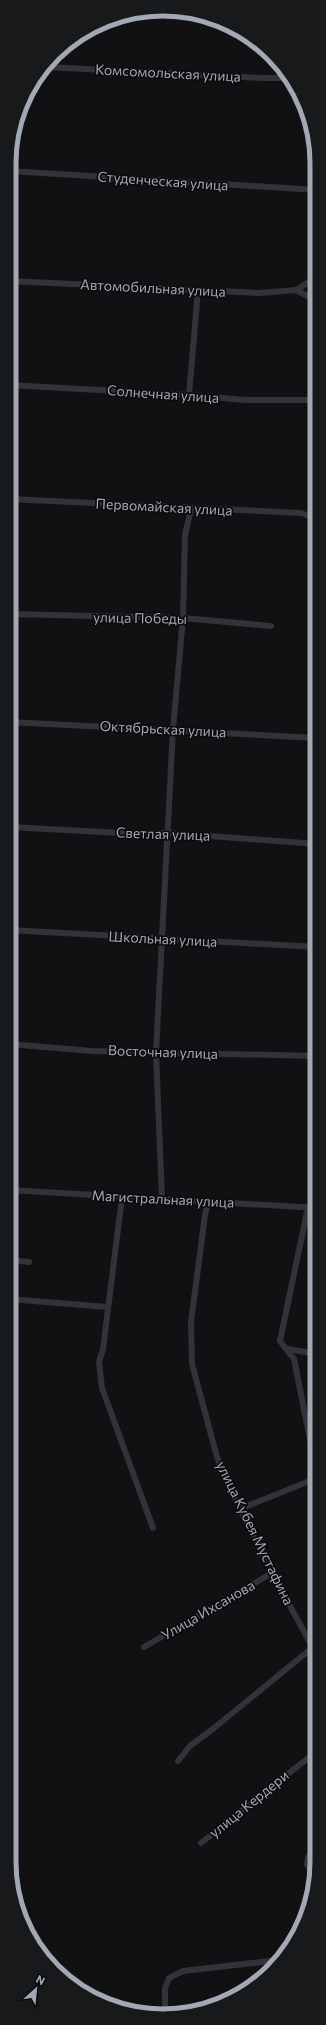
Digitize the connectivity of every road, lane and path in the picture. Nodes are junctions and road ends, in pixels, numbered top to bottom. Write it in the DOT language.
graph roads {
  1 [pos="51,67"];
  2 [pos="283,78"];
  3 [pos="16,171"];
  4 [pos="310,190"];
  5 [pos="16,281"];
  6 [pos="310,281"];
  7 [pos="198,290"];
  8 [pos="296,290"];
  9 [pos="310,297"];
  10 [pos="16,385"];
  11 [pos="188,395"];
  12 [pos="310,400"];
  13 [pos="16,499"];
  14 [pos="191,509"];
  15 [pos="310,516"];
  16 [pos="16,614"];
  17 [pos="183,618"];
  18 [pos="271,626"];
  19 [pos="16,722"];
  20 [pos="173,729"];
  21 [pos="310,738"];
  22 [pos="16,827"];
  23 [pos="168,833"];
  24 [pos="310,843"];
  25 [pos="16,930"];
  26 [pos="161,939"];
  27 [pos="310,947"];
  28 [pos="16,1045"];
  29 [pos="156,1052"];
  30 [pos="310,1056"];
  31 [pos="16,1190"];
  32 [pos="122,1197"];
  33 [pos="162,1199"];
  34 [pos="208,1202"];
  35 [pos="308,1207"];
  36 [pos="16,1261"];
  37 [pos="29,1262"];
  38 [pos="16,1299"];
  39 [pos="107,1307"];
  40 [pos="288,1349"];
  41 [pos="310,1353"];
  42 [pos="310,1440"];
  43 [pos="310,1479"];
  44 [pos="240,1509"];
  45 [pos="153,1528"];
  46 [pos="272,1573"];
  47 [pos="310,1638"];
  48 [pos="144,1647"];
  49 [pos="310,1650"];
  50 [pos="310,1757"];
  51 [pos="178,1761"];
  52 [pos="201,1843"];
  53 [pos="310,1856"];
  54 [pos="310,1868"];
  55 [pos="272,1961"];
  56 [pos="165,2009"];
  1 -- 2 [label="street, Комсомольская улица"];
  3 -- 4 [label="street, Студенческая улица"];
  5 -- 7 [label="street, Автомобильная улица"];
  6 -- 8 [label="street"];
  7 -- 8 [label="street, Автомобильная улица"];
  7 -- 11 [label="street"];
  8 -- 9 [label="street"];
  10 -- 11 [label="street, Солнечная улица"];
  11 -- 12 [label="street, Солнечная улица"];
  13 -- 14 [label="street, Первомайская улица"];
  14 -- 15 [label="street, Первомайская улица"];
  14 -- 17 [label="street"];
  16 -- 17 [label="street, улица Победы"];
  17 -- 18 [label="street, улица Победы"];
  17 -- 20 [label="street"];
  19 -- 20 [label="street, Октябрьская улица"];
  20 -- 21 [label="street, Октябрьская улица"];
  20 -- 23 [label="street"];
  22 -- 23 [label="street, Светлая улица"];
  23 -- 24 [label="street, Светлая улица"];
  23 -- 26 [label="street"];
  25 -- 26 [label="street, Школьная улица"];
  26 -- 27 [label="street, Школьная улица"];
  26 -- 29 [label="street"];
  28 -- 29 [label="street, Восточная улица"];
  29 -- 30 [label="street, Восточная улица"];
  29 -- 33 [label="street"];
  31 -- 32 [label="street, Магистральная улица"];
  32 -- 33 [label="street, Магистральная улица"];
  32 -- 39 [label="street"];
  33 -- 34 [label="street, Магистральная улица"];
  34 -- 35 [label="street, Магистральная улица"];
  34 -- 44 [label="street, улица Кубея Мустафина"];
  35 -- 40 [label="street"];
  36 -- 37 [label="street"];
  38 -- 39 [label="street"];
  39 -- 45 [label="street"];
  40 -- 41 [label="street"];
  40 -- 42 [label="street"];
  43 -- 44 [label="street"];
  44 -- 46 [label="street, улица Кубея Мустафина"];
  46 -- 47 [label="street, улица Кубея Мустафина"];
  46 -- 48 [label="street, Улица Ихсанова"];
  49 -- 51 [label="street"];
  50 -- 52 [label="street, улица Кердери"];
  53 -- 54 [label="street"];
  55 -- 56 [label="street"];
}
